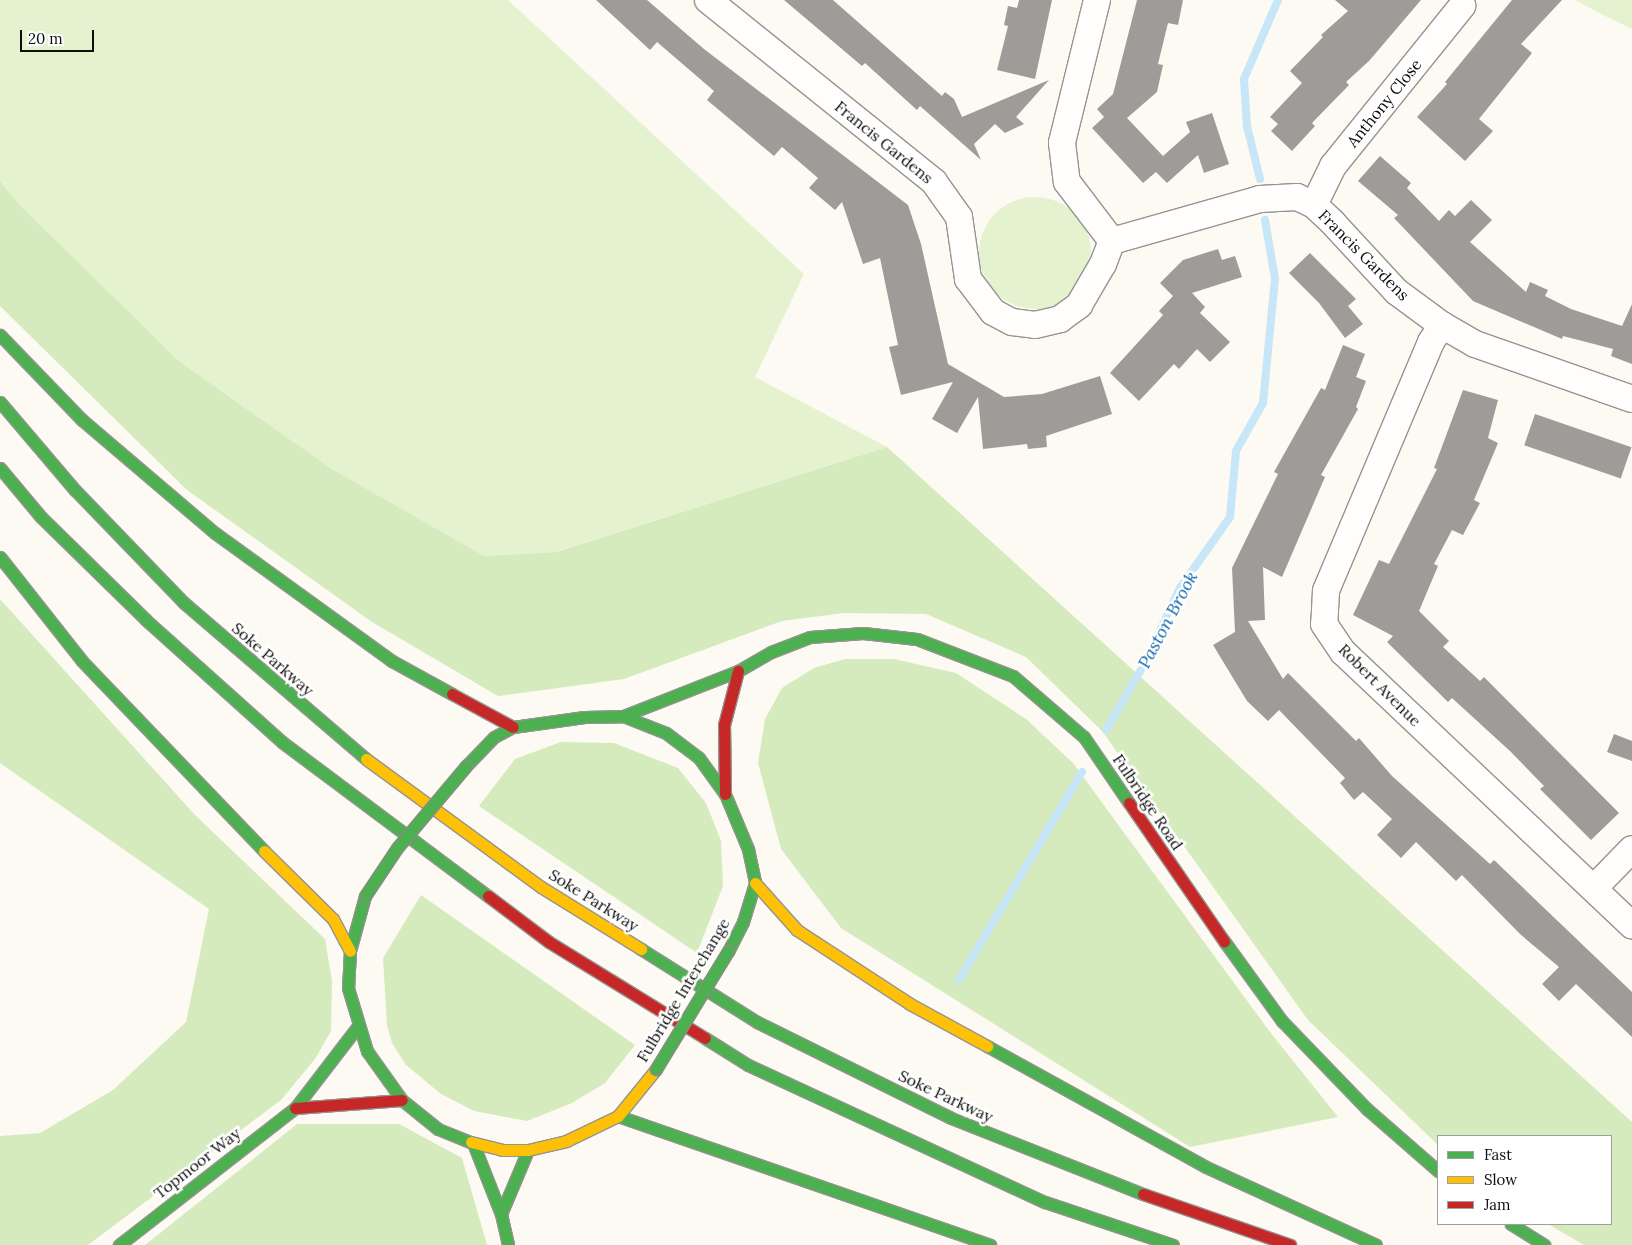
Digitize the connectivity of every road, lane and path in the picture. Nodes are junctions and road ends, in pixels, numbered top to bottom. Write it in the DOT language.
graph roads {
  1 [pos="708,0"];
  2 [pos="1097,0"];
  3 [pos="1462,6"];
  4 [pos="1314,205"];
  5 [pos="1112,241"];
  6 [pos="1442,325"];
  7 [pos="0,334"];
  8 [pos="1632,399"];
  9 [pos="0,402"];
  10 [pos="0,468"];
  11 [pos="0,557"];
  12 [pos="738,671"];
  13 [pos="623,716"];
  14 [pos="513,727"];
  15 [pos="725,794"];
  16 [pos="1632,849"];
  17 [pos="755,883"];
  18 [pos="1594,888"];
  19 [pos="1632,925"];
  20 [pos="350,951"];
  21 [pos="358,1026"];
  22 [pos="402,1100"];
  23 [pos="295,1108"];
  24 [pos="618,1116"];
  25 [pos="473,1143"];
  26 [pos="528,1150"];
  27 [pos="1437,1170"];
  28 [pos="502,1214"];
  29 [pos="1513,1225"];
  30 [pos="119,1245"];
  31 [pos="508,1245"];
  32 [pos="990,1245"];
  33 [pos="1173,1245"];
  34 [pos="1290,1245"];
  35 [pos="1376,1245"];
  36 [pos="1544,1245"];
  1 -- 5 [label="street, Francis Gardens"];
  2 -- 5 [label="street"];
  3 -- 4 [label="street, Anthony Close"];
  4 -- 5 [label="street, Francis Gardens"];
  4 -- 6 [label="street, Francis Gardens"];
  6 -- 8 [label="street, Francis Gardens"];
  6 -- 18 [label="street, Robert Avenue"];
  7 -- 14 [label="main road"];
  9 -- 34 [label="main road, Soke Parkway"];
  10 -- 33 [label="main road"];
  11 -- 20 [label="main road"];
  12 -- 13 [label="main road, Fulbridge Road"];
  12 -- 15 [label="main road"];
  12 -- 27 [label="main road, Fulbridge Road"];
  13 -- 14 [label="main road, Fulbridge Interchange"];
  13 -- 15 [label="main road, Fulbridge Interchange"];
  14 -- 20 [label="main road, Fulbridge Interchange, bridge"];
  15 -- 17 [label="main road, Fulbridge Interchange"];
  16 -- 18 [label="street"];
  17 -- 24 [label="main road, Fulbridge Interchange, bridge"];
  17 -- 35 [label="main road"];
  18 -- 19 [label="street, Robert Avenue"];
  20 -- 21 [label="main road, Fulbridge Interchange"];
  21 -- 22 [label="main road, Fulbridge Interchange"];
  21 -- 23 [label="main road, Topmoor Way"];
  22 -- 23 [label="main road"];
  22 -- 25 [label="main road, Fulbridge Interchange"];
  23 -- 30 [label="main road, Topmoor Way"];
  24 -- 26 [label="main road, Fulbridge Interchange"];
  24 -- 32 [label="main road"];
  25 -- 26 [label="main road, Fulbridge Interchange"];
  25 -- 28 [label="main road"];
  26 -- 28 [label="main road"];
  28 -- 31 [label="main road"];
  29 -- 36 [label="main road"];
}
